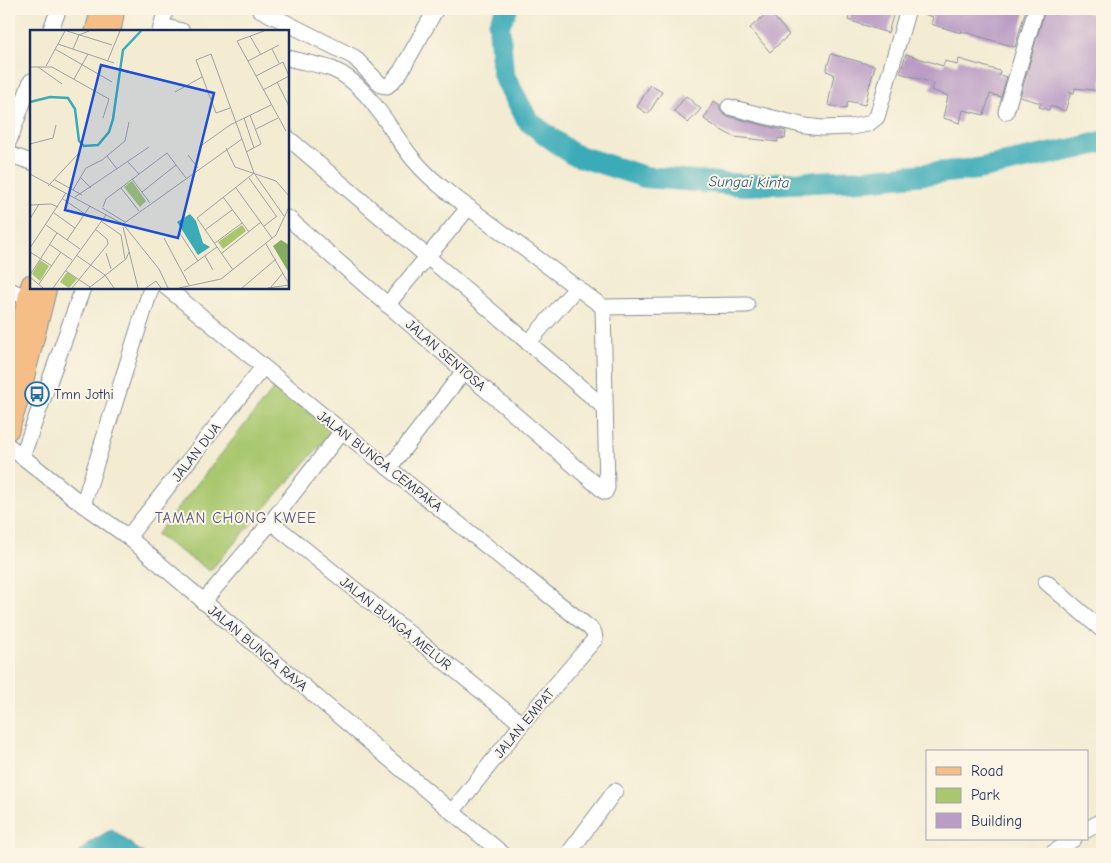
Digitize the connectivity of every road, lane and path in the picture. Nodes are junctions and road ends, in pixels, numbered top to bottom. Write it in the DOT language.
graph roads {
  1 [pos="59,9"];
  2 [pos="101,9"];
  3 [pos="115,9"];
  4 [pos="166,9"];
  5 [pos="259,9"];
  6 [pos="436,9"];
  7 [pos="908,9"];
  8 [pos="1036,9"];
  9 [pos="161,29"];
  10 [pos="50,30"];
  11 [pos="95,30"];
  12 [pos="110,30"];
  13 [pos="289,58"];
  14 [pos="30,84"];
  15 [pos="729,108"];
  16 [pos="1006,112"];
  17 [pos="289,139"];
  18 [pos="9,141"];
  19 [pos="9,154"];
  20 [pos="30,162"];
  21 [pos="469,207"];
  22 [pos="289,219"];
  23 [pos="427,257"];
  24 [pos="577,287"];
  25 [pos="83,289"];
  26 [pos="150,289"];
  27 [pos="168,289"];
  28 [pos="9,290"];
  29 [pos="37,293"];
  30 [pos="387,305"];
  31 [pos="747,305"];
  32 [pos="604,306"];
  33 [pos="528,343"];
  34 [pos="263,367"];
  35 [pos="464,371"];
  36 [pos="9,378"];
  37 [pos="605,408"];
  38 [pos="9,430"];
  39 [pos="342,431"];
  40 [pos="9,446"];
  41 [pos="22,457"];
  42 [pos="389,468"];
  43 [pos="83,505"];
  44 [pos="271,522"];
  45 [pos="128,537"];
  46 [pos="1046,582"];
  47 [pos="203,602"];
  48 [pos="1102,630"];
  49 [pos="594,634"];
  50 [pos="522,724"];
  51 [pos="615,791"];
  52 [pos="452,812"];
  53 [pos="1102,820"];
  54 [pos="1088,829"];
  55 [pos="1073,840"];
  56 [pos="503,854"];
  57 [pos="568,854"];
  58 [pos="1052,854"];
  1 -- 10 [label="street"];
  2 -- 11 [label="main road"];
  3 -- 12 [label="main road"];
  4 -- 9 [label="street"];
  5 -- 6 [label="street"];
  7 -- 15 [label="street"];
  8 -- 16 [label="street"];
  13 -- 21 [label="street"];
  14 -- 18 [label="street"];
  17 -- 23 [label="street"];
  19 -- 20 [label="street"];
  21 -- 23 [label="street"];
  21 -- 24 [label="street"];
  22 -- 30 [label="street, JALAN SENTOSA"];
  23 -- 30 [label="street"];
  23 -- 33 [label="street"];
  24 -- 32 [label="street"];
  24 -- 33 [label="street"];
  25 -- 41 [label="street"];
  26 -- 43 [label="street"];
  27 -- 34 [label="street, JALAN BUNGA CEMPAKA"];
  28 -- 29 [label="street"];
  29 -- 36 [label="main road"];
  29 -- 38 [label="main road"];
  30 -- 35 [label="street, JALAN SENTOSA"];
  31 -- 32 [label="street"];
  32 -- 37 [label="street"];
  33 -- 37 [label="street"];
  34 -- 39 [label="street, JALAN BUNGA CEMPAKA"];
  34 -- 45 [label="street, JALAN DUA"];
  35 -- 37 [label="street, JALAN SENTOSA"];
  35 -- 42 [label="street"];
  39 -- 42 [label="street, JALAN BUNGA CEMPAKA"];
  39 -- 44 [label="street"];
  40 -- 41 [label="street, JALAN BUNGA RAYA"];
  41 -- 43 [label="street, JALAN BUNGA RAYA"];
  42 -- 49 [label="street, JALAN BUNGA CEMPAKA"];
  43 -- 45 [label="street, JALAN BUNGA RAYA"];
  44 -- 47 [label="street"];
  44 -- 50 [label="street, JALAN BUNGA MELUR"];
  45 -- 47 [label="street, JALAN BUNGA RAYA"];
  46 -- 48 [label="street"];
  47 -- 52 [label="street, JALAN BUNGA RAYA"];
  49 -- 50 [label="street, JALAN EMPAT"];
  50 -- 52 [label="street, JALAN EMPAT"];
  51 -- 57 [label="street"];
  52 -- 56 [label="street, JALAN BUNGA RAYA"];
  53 -- 54 [label="street"];
  55 -- 58 [label="street"];
}
